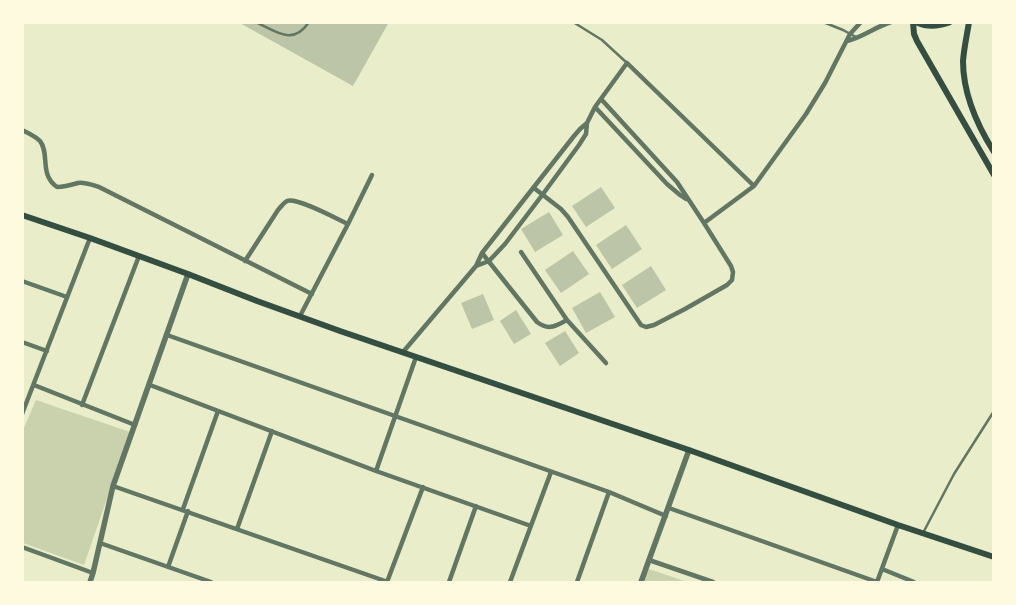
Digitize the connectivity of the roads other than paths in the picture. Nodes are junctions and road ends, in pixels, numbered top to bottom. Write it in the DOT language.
graph roads {
  1 [pos="256,22"];
  2 [pos="309,22"];
  3 [pos="573,22"];
  4 [pos="822,22"];
  5 [pos="861,22"];
  6 [pos="891,22"];
  7 [pos="913,22"];
  8 [pos="917,22"];
  9 [pos="949,22"];
  10 [pos="969,22"];
  11 [pos="850,34"];
  12 [pos="858,38"];
  13 [pos="847,41"];
  14 [pos="627,64"];
  15 [pos="601,98"];
  16 [pos="595,107"];
  17 [pos="588,123"];
  18 [pos="22,130"];
  19 [pos="994,152"];
  20 [pos="994,174"];
  21 [pos="372,175"];
  22 [pos="754,186"];
  23 [pos="534,188"];
  24 [pos="543,194"];
  25 [pos="687,199"];
  26 [pos="22,215"];
  27 [pos="704,223"];
  28 [pos="348,224"];
  29 [pos="90,238"];
  30 [pos="521,252"];
  31 [pos="482,253"];
  32 [pos="139,256"];
  33 [pos="489,261"];
  34 [pos="245,262"];
  35 [pos="476,266"];
  36 [pos="188,274"];
  37 [pos="22,281"];
  38 [pos="312,294"];
  39 [pos="67,297"];
  40 [pos="300,316"];
  41 [pos="568,320"];
  42 [pos="168,335"];
  43 [pos="22,342"];
  44 [pos="47,351"];
  45 [pos="403,352"];
  46 [pos="416,357"];
  47 [pos="606,363"];
  48 [pos="150,384"];
  49 [pos="34,385"];
  50 [pos="82,404"];
  51 [pos="218,410"];
  52 [pos="994,411"];
  53 [pos="22,414"];
  54 [pos="395,417"];
  55 [pos="135,425"];
  56 [pos="272,431"];
  57 [pos="690,450"];
  58 [pos="376,471"];
  59 [pos="551,472"];
  60 [pos="113,486"];
  61 [pos="423,487"];
  62 [pos="609,492"];
  63 [pos="476,506"];
  64 [pos="669,508"];
  65 [pos="185,510"];
  66 [pos="666,516"];
  67 [pos="898,525"];
  68 [pos="531,526"];
  69 [pos="238,529"];
  70 [pos="924,533"];
  71 [pos="100,543"];
  72 [pos="22,547"];
  73 [pos="994,557"];
  74 [pos="649,560"];
  75 [pos="168,567"];
  76 [pos="882,569"];
  77 [pos="93,573"];
  78 [pos="90,582"];
  79 [pos="212,582"];
  80 [pos="388,582"];
  81 [pos="449,582"];
  82 [pos="510,582"];
  83 [pos="577,582"];
  84 [pos="641,582"];
  85 [pos="713,582"];
  86 [pos="877,582"];
  87 [pos="914,582"];
  1 -- 2 [label="lane"];
  3 -- 14 [label="lane"];
  4 -- 11 [label="lane"];
  5 -- 11 [label="street"];
  6 -- 12 [label="street"];
  7 -- 20 [label="main road"];
  8 -- 9 [label="main road"];
  10 -- 19 [label="main road"];
  11 -- 12 [label="lane"];
  11 -- 13 [label="street"];
  12 -- 13 [label="street"];
  13 -- 22 [label="street"];
  14 -- 15 [label="street"];
  14 -- 22 [label="street"];
  15 -- 16 [label="street"];
  15 -- 25 [label="street"];
  16 -- 17 [label="street"];
  16 -- 25 [label="street"];
  17 -- 23 [label="street"];
  17 -- 24 [label="street"];
  18 -- 34 [label="street"];
  21 -- 28 [label="street"];
  22 -- 27 [label="street"];
  23 -- 24 [label="street"];
  23 -- 31 [label="street"];
  24 -- 27 [label="street"];
  24 -- 33 [label="street"];
  25 -- 27 [label="street"];
  26 -- 29 [label="main road"];
  28 -- 34 [label="street"];
  28 -- 38 [label="street"];
  29 -- 32 [label="main road"];
  29 -- 39 [label="street"];
  30 -- 41 [label="street"];
  31 -- 33 [label="street"];
  31 -- 35 [label="street"];
  32 -- 36 [label="main road"];
  32 -- 50 [label="street"];
  33 -- 35 [label="street"];
  33 -- 41 [label="street"];
  34 -- 38 [label="street"];
  35 -- 45 [label="street"];
  36 -- 40 [label="main road"];
  36 -- 42 [label="street"];
  37 -- 39 [label="street"];
  38 -- 40 [label="street"];
  39 -- 44 [label="street"];
  40 -- 45 [label="main road"];
  41 -- 47 [label="street"];
  42 -- 48 [label="street"];
  42 -- 54 [label="street"];
  43 -- 44 [label="street"];
  44 -- 49 [label="street"];
  45 -- 46 [label="main road"];
  46 -- 54 [label="street"];
  46 -- 57 [label="main road"];
  48 -- 51 [label="street"];
  48 -- 55 [label="street"];
  49 -- 50 [label="street"];
  49 -- 53 [label="street"];
  50 -- 55 [label="street"];
  51 -- 56 [label="street"];
  51 -- 65 [label="street"];
  52 -- 70 [label="lane"];
  54 -- 58 [label="street"];
  54 -- 59 [label="street"];
  55 -- 60 [label="street"];
  56 -- 58 [label="street"];
  56 -- 69 [label="street"];
  57 -- 64 [label="street"];
  57 -- 67 [label="main road"];
  58 -- 61 [label="street"];
  59 -- 62 [label="street"];
  59 -- 68 [label="street"];
  60 -- 65 [label="street"];
  60 -- 71 [label="street"];
  61 -- 63 [label="street"];
  61 -- 80 [label="street"];
  62 -- 66 [label="street"];
  62 -- 83 [label="street"];
  63 -- 68 [label="street"];
  63 -- 81 [label="street"];
  64 -- 66 [label="street"];
  64 -- 86 [label="street"];
  65 -- 69 [label="street"];
  65 -- 75 [label="street"];
  66 -- 74 [label="street"];
  67 -- 70 [label="main road"];
  67 -- 76 [label="street"];
  68 -- 82 [label="street"];
  69 -- 80 [label="street"];
  70 -- 73 [label="main road"];
  71 -- 75 [label="street"];
  71 -- 77 [label="street"];
  72 -- 77 [label="street"];
  74 -- 84 [label="street"];
  74 -- 85 [label="street"];
  75 -- 79 [label="street"];
  76 -- 86 [label="street"];
  76 -- 87 [label="street"];
  77 -- 78 [label="street"];
}
